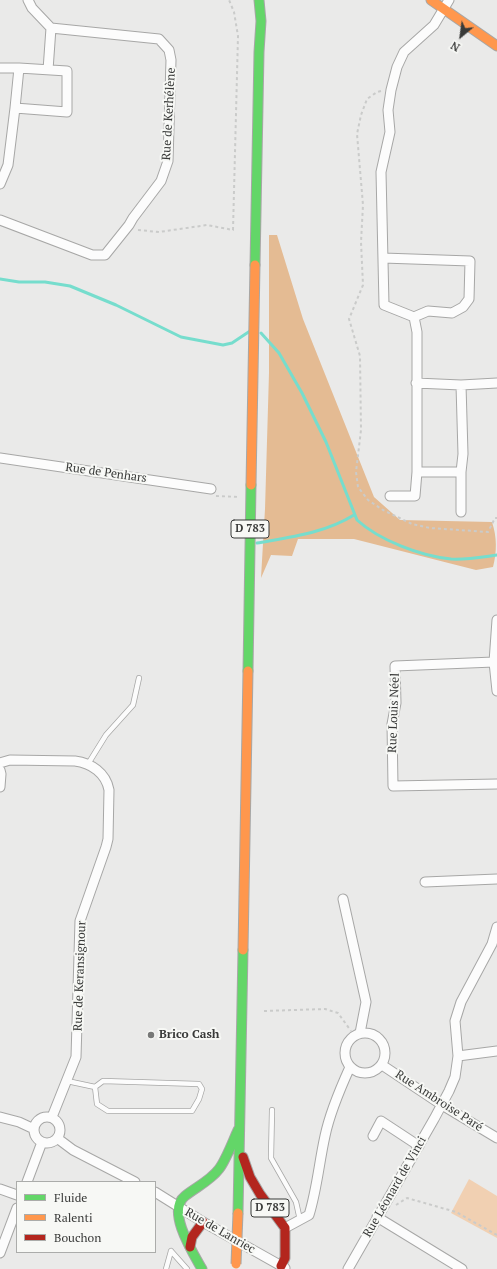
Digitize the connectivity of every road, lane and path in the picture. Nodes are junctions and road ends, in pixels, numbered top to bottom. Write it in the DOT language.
graph roads {
  1 [pos="28,0"];
  2 [pos="229,0"];
  3 [pos="250,0"];
  4 [pos="259,0"];
  5 [pos="265,0"];
  6 [pos="431,0"];
  7 [pos="450,0"];
  8 [pos="444,9"];
  9 [pos="51,28"];
  10 [pos="497,46"];
  11 [pos="259,52"];
  12 [pos="0,68"];
  13 [pos="19,68"];
  14 [pos="48,70"];
  15 [pos="390,90"];
  16 [pos="15,108"];
  17 [pos="0,184"];
  18 [pos="0,220"];
  19 [pos="129,225"];
  20 [pos="383,258"];
  21 [pos="414,317"];
  22 [pos="416,383"];
  23 [pos="497,383"];
  24 [pos="461,385"];
  25 [pos="0,458"];
  26 [pos="417,472"];
  27 [pos="461,472"];
  28 [pos="211,489"];
  29 [pos="390,496"];
  30 [pos="251,497"];
  31 [pos="461,512"];
  32 [pos="497,518"];
  33 [pos="497,620"];
  34 [pos="494,662"];
  35 [pos="139,678"];
  36 [pos="497,691"];
  37 [pos="0,763"];
  38 [pos="88,764"];
  39 [pos="0,770"];
  40 [pos="497,784"];
  41 [pos="0,787"];
  42 [pos="497,879"];
  43 [pos="425,882"];
  44 [pos="343,899"];
  45 [pos="497,927"];
  46 [pos="264,1011"];
  47 [pos="357,1034"];
  48 [pos="497,1051"];
  49 [pos="458,1056"];
  50 [pos="382,1065"];
  51 [pos="350,1067"];
  52 [pos="66,1081"];
  53 [pos="95,1087"];
  54 [pos="442,1105"];
  55 [pos="272,1110"];
  56 [pos="0,1117"];
  57 [pos="52,1117"];
  58 [pos="240,1124"];
  59 [pos="34,1129"];
  60 [pos="373,1136"];
  61 [pos="57,1138"];
  62 [pos="497,1138"];
  63 [pos="42,1142"];
  64 [pos="419,1146"];
  65 [pos="240,1152"];
  66 [pos="27,1181"];
  67 [pos="133,1181"];
  68 [pos="0,1189"];
  69 [pos="156,1193"];
  70 [pos="16,1195"];
  71 [pos="395,1206"];
  72 [pos="178,1207"];
  73 [pos="16,1211"];
  74 [pos="377,1217"];
  75 [pos="300,1220"];
  76 [pos="203,1222"];
  77 [pos="285,1228"];
  78 [pos="497,1235"];
  79 [pos="190,1247"];
  80 [pos="0,1253"];
  81 [pos="236,1266"];
  82 [pos="283,1268"];
  83 [pos="166,1269"];
  84 [pos="187,1269"];
  85 [pos="202,1269"];
  86 [pos="348,1269"];
  87 [pos="462,1269"];
  1 -- 9 [label="street"];
  2 -- 19 [label="path"];
  3 -- 11 [label="main road, D 783"];
  4 -- 11 [label="main road, D 783"];
  5 -- 11 [label="main road, D 783"];
  6 -- 8 [label="main road"];
  7 -- 8 [label="street"];
  8 -- 10 [label="main road"];
  8 -- 15 [label="street"];
  9 -- 14 [label="street"];
  9 -- 19 [label="street, Rue de Kerhélène"];
  11 -- 30 [label="main road, D 783"];
  12 -- 13 [label="street"];
  13 -- 14 [label="street"];
  13 -- 16 [label="street"];
  14 -- 16 [label="street"];
  15 -- 20 [label="street"];
  15 -- 32 [label="path"];
  16 -- 17 [label="street"];
  18 -- 19 [label="street, Rue de Kerhélène"];
  20 -- 21 [label="street"];
  20 -- 21 [label="street"];
  21 -- 22 [label="street"];
  22 -- 24 [label="street"];
  22 -- 26 [label="street"];
  23 -- 24 [label="street"];
  24 -- 27 [label="street"];
  25 -- 28 [label="street, Rue de Penhars"];
  26 -- 27 [label="street"];
  26 -- 29 [label="street"];
  27 -- 31 [label="street"];
  28 -- 30 [label="path"];
  30 -- 58 [label="main road, D 783"];
  33 -- 34 [label="street"];
  34 -- 36 [label="street"];
  34 -- 40 [label="street, Rue Louis Néel"];
  35 -- 38 [label="lane"];
  37 -- 38 [label="street, Rue de Keransignour"];
  38 -- 52 [label="street, Rue de Keransignour"];
  39 -- 41 [label="street"];
  42 -- 43 [label="street"];
  44 -- 47 [label="street"];
  45 -- 49 [label="street"];
  46 -- 47 [label="path"];
  47 -- 50 [label="street"];
  47 -- 51 [label="street"];
  48 -- 49 [label="street"];
  49 -- 54 [label="street"];
  50 -- 51 [label="street"];
  50 -- 54 [label="street, Rue Ambroise Paré"];
  51 -- 75 [label="street"];
  52 -- 53 [label="lane"];
  52 -- 57 [label="street, Rue de Keransignour"];
  53 -- 53 [label="lane"];
  54 -- 62 [label="street, Rue Ambroise Paré"];
  54 -- 64 [label="street, Rue Léonard de Vinci"];
  55 -- 75 [label="lane"];
  56 -- 59 [label="street"];
  57 -- 59 [label="street"];
  57 -- 61 [label="street"];
  58 -- 65 [label="main road, D 783"];
  58 -- 72 [label="main road"];
  59 -- 63 [label="street"];
  60 -- 64 [label="street"];
  61 -- 63 [label="street"];
  61 -- 67 [label="street"];
  63 -- 66 [label="street"];
  64 -- 74 [label="street, Rue Léonard de Vinci"];
  65 -- 77 [label="main road, D 783"];
  65 -- 81 [label="main road, D 783, bridge"];
  68 -- 70 [label="street"];
  69 -- 72 [label="street, Rue de Lanriec"];
  71 -- 78 [label="path"];
  72 -- 76 [label="street, Rue de Lanriec"];
  72 -- 79 [label="main road"];
  73 -- 80 [label="street"];
  74 -- 86 [label="street, Rue Léonard de Vinci"];
  74 -- 87 [label="street"];
  75 -- 77 [label="street"];
  76 -- 79 [label="main road"];
  76 -- 82 [label="street, Rue de Lanriec"];
  77 -- 82 [label="main road, D 783"];
  79 -- 85 [label="main road"];
  83 -- 84 [label="lane"];
}
